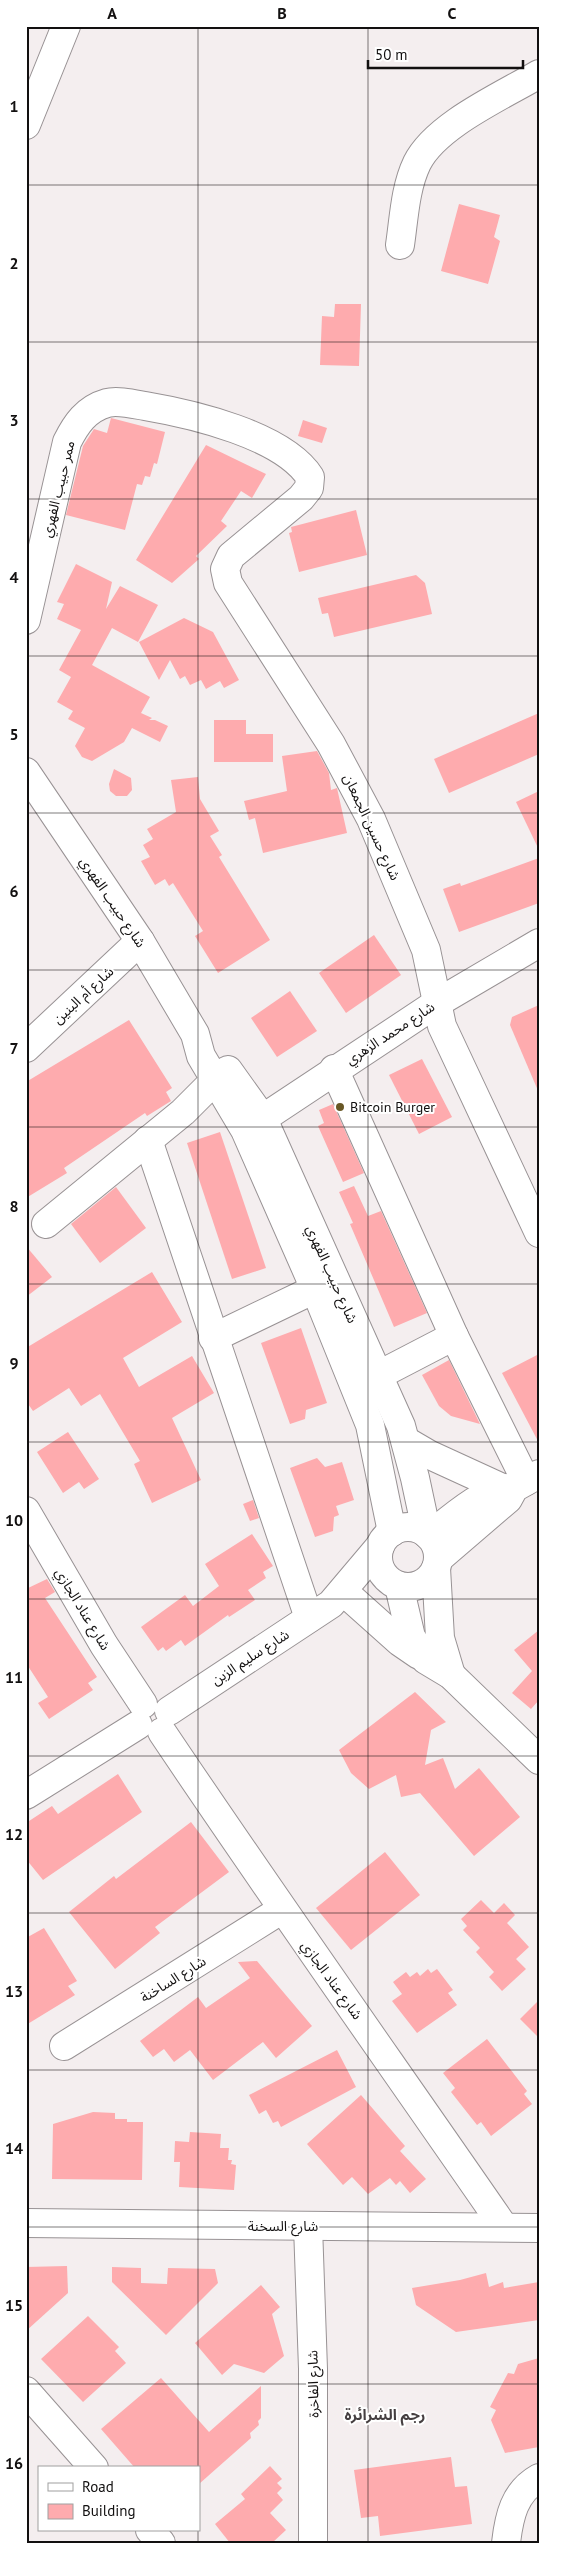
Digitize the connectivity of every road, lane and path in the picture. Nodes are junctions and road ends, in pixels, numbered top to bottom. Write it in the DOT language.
graph roads {
  1 [pos="66,26"];
  2 [pos="539,74"];
  3 [pos="26,125"];
  4 [pos="400,245"];
  5 [pos="303,465"];
  6 [pos="26,620"];
  7 [pos="26,772"];
  8 [pos="140,941"];
  9 [pos="539,943"];
  10 [pos="437,1003"];
  11 [pos="195,1034"];
  12 [pos="26,1048"];
  13 [pos="334,1069"];
  14 [pos="216,1079"];
  15 [pos="254,1124"];
  16 [pos="148,1140"];
  17 [pos="46,1224"];
  18 [pos="539,1233"];
  19 [pos="315,1289"];
  20 [pos="454,1336"];
  21 [pos="213,1338"];
  22 [pos="377,1376"];
  23 [pos="406,1441"];
  24 [pos="520,1483"];
  25 [pos="26,1511"];
  26 [pos="386,1539"];
  27 [pos="432,1549"];
  28 [pos="398,1586"];
  29 [pos="331,1607"];
  30 [pos="426,1660"];
  31 [pos="451,1675"];
  32 [pos="153,1718"];
  33 [pos="539,1760"];
  34 [pos="26,1795"];
  35 [pos="281,1910"];
  36 [pos="64,2046"];
  37 [pos="26,2223"];
  38 [pos="308,2226"];
  39 [pos="504,2227"];
  40 [pos="539,2228"];
  41 [pos="26,2391"];
  42 [pos="92,2466"];
  43 [pos="539,2478"];
  44 [pos="152,2532"];
  45 [pos="161,2543"];
  46 [pos="312,2543"];
  47 [pos="506,2543"];
  1 -- 3 [label="street"];
  2 -- 4 [label="street"];
  5 -- 6 [label="street, ممر حبيب الفهري"];
  5 -- 10 [label="street, شارع حسين الجمعان"];
  7 -- 8 [label="street, شارع حبيب الفهري"];
  8 -- 11 [label="street, شارع حبيب الفهري"];
  8 -- 12 [label="street, شارع أم البنين"];
  9 -- 10 [label="street, شارع محمد الزهري"];
  10 -- 13 [label="street, شارع محمد الزهري"];
  10 -- 18 [label="street, شارع حسين الجمعان"];
  11 -- 14 [label="street, شارع حبيب الفهري"];
  11 -- 15 [label="street, شارع حبيب الفهري"];
  13 -- 15 [label="street, شارع محمد الزهري"];
  13 -- 20 [label="street"];
  14 -- 15 [label="street, شارع حبيب الفهري"];
  14 -- 16 [label="street"];
  15 -- 19 [label="street, شارع حبيب الفهري"];
  15 -- 22 [label="street, شارع حبيب الفهري"];
  16 -- 17 [label="street"];
  16 -- 21 [label="street"];
  19 -- 21 [label="street"];
  19 -- 26 [label="street, شارع حبيب الفهري"];
  20 -- 22 [label="street"];
  20 -- 24 [label="street"];
  21 -- 29 [label="street"];
  22 -- 23 [label="street, شارع حبيب الفهري"];
  23 -- 24 [label="street"];
  23 -- 27 [label="street, شارع حبيب الفهري"];
  24 -- 27 [label="street"];
  25 -- 32 [label="street, شارع عناد الجازي"];
  26 -- 27 [label="street"];
  26 -- 28 [label="street"];
  26 -- 29 [label="street, شارع سليم الزبن"];
  27 -- 28 [label="street"];
  27 -- 31 [label="street, شارع حبيب الفهري"];
  28 -- 29 [label="street, شارع سليم الزبن"];
  28 -- 30 [label="street"];
  29 -- 30 [label="street"];
  29 -- 32 [label="street, شارع سليم الزبن"];
  30 -- 31 [label="street"];
  31 -- 33 [label="street"];
  32 -- 34 [label="street, شارع سليم الزبن"];
  32 -- 35 [label="street, شارع عناد الجازي"];
  35 -- 36 [label="street, شارع الساخنة"];
  35 -- 39 [label="street, شارع عناد الجازي"];
  37 -- 38 [label="street, شارع السخنة"];
  38 -- 39 [label="street, شارع السخنة"];
  38 -- 46 [label="street, شارع الفاخرة"];
  39 -- 40 [label="street, شارع السخنة"];
  41 -- 42 [label="street"];
  43 -- 47 [label="street"];
  44 -- 45 [label="street"];
}
